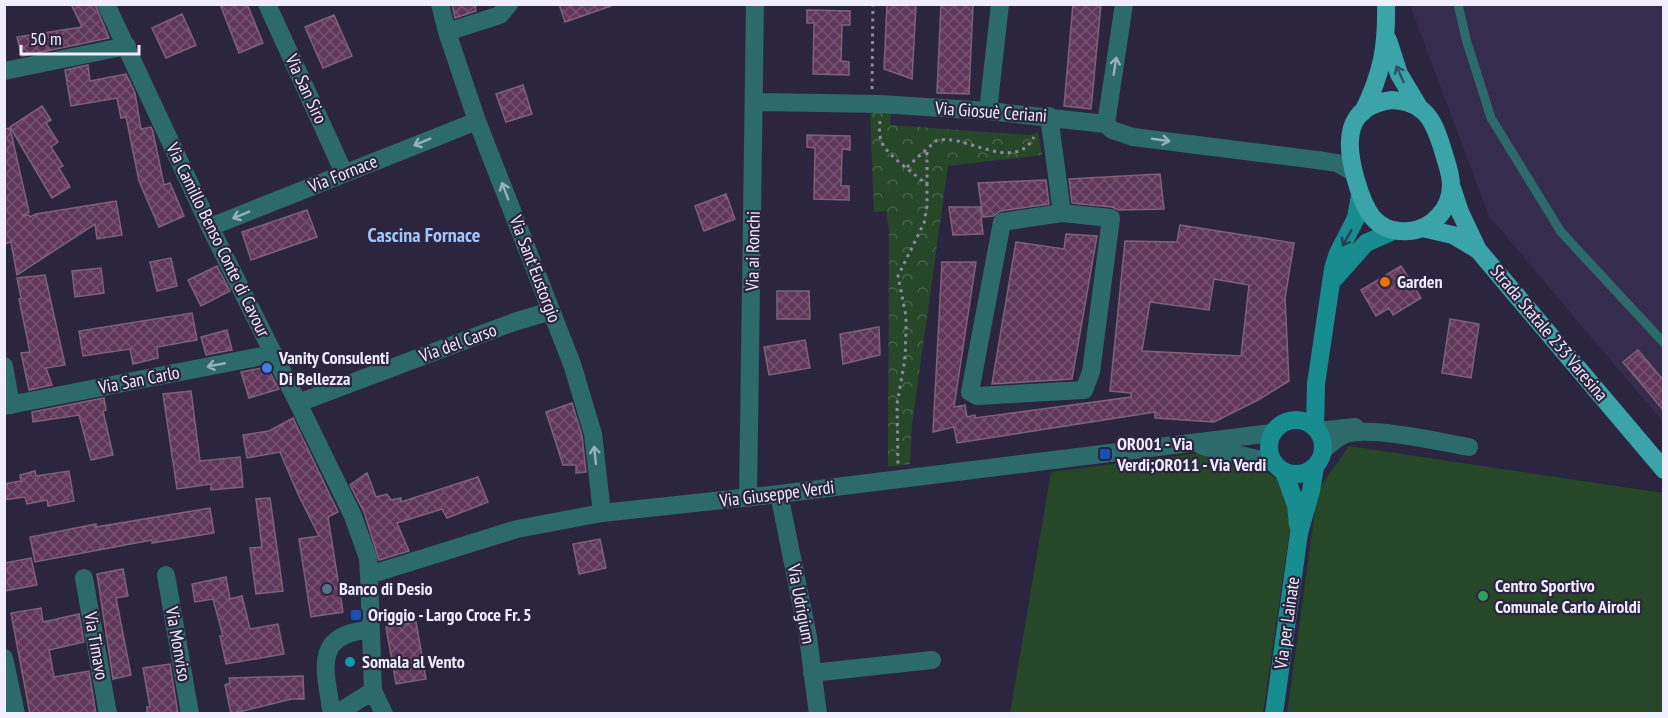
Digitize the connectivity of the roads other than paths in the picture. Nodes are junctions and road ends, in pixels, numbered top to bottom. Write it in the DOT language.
graph roads {
  1 [pos="106,4"];
  2 [pos="267,4"];
  3 [pos="440,4"];
  4 [pos="509,4"];
  5 [pos="755,4"];
  6 [pos="1000,4"];
  7 [pos="1124,4"];
  8 [pos="1386,4"];
  9 [pos="1458,4"];
  10 [pos="447,32"];
  11 [pos="1387,37"];
  12 [pos="127,46"];
  13 [pos="4,70"];
  14 [pos="755,102"];
  15 [pos="1420,109"];
  16 [pos="988,111"];
  17 [pos="1363,112"];
  18 [pos="1042,116"];
  19 [pos="477,121"];
  20 [pos="1106,124"];
  21 [pos="1353,172"];
  22 [pos="344,173"];
  23 [pos="1451,187"];
  24 [pos="1360,195"];
  25 [pos="1062,213"];
  26 [pos="210,227"];
  27 [pos="1422,228"];
  28 [pos="1395,230"];
  29 [pos="1478,250"];
  30 [pos="1332,280"];
  31 [pos="551,311"];
  32 [pos="1664,343"];
  33 [pos="273,354"];
  34 [pos="4,366"];
  35 [pos="1316,384"];
  36 [pos="298,403"];
  37 [pos="8,405"];
  38 [pos="1293,420"];
  39 [pos="1316,429"];
  40 [pos="1371,432"];
  41 [pos="1272,433"];
  42 [pos="1192,443"];
  43 [pos="1469,447"];
  44 [pos="1319,459"];
  45 [pos="1279,467"];
  46 [pos="1664,470"];
  47 [pos="779,494"];
  48 [pos="748,498"];
  49 [pos="602,513"];
  50 [pos="1299,533"];
  51 [pos="166,575"];
  52 [pos="369,575"];
  53 [pos="84,578"];
  54 [pos="371,630"];
  55 [pos="4,658"];
  56 [pos="932,660"];
  57 [pos="813,673"];
  58 [pos="373,691"];
  59 [pos="15,714"];
  60 [pos="108,714"];
  61 [pos="190,714"];
  62 [pos="334,714"];
  63 [pos="384,714"];
  64 [pos="818,714"];
  65 [pos="1274,714"];
  1 -- 12 [label="street, Via Camillo Benso Conte di Cavour"];
  2 -- 22 [label="street, Via San Siro"];
  3 -- 10 [label="street, Via Sant'Eustorgio"];
  4 -- 10 [label="street"];
  5 -- 14 [label="street, Via ai Ronchi"];
  6 -- 16 [label="street"];
  20 -- 7 [label="street, one-way"];
  8 -- 11 [label="main road"];
  9 -- 32 [label="lane"];
  10 -- 19 [label="street, Via Sant'Eustorgio"];
  15 -- 11 [label="main road, one-way"];
  11 -- 17 [label="main road"];
  12 -- 13 [label="street"];
  12 -- 26 [label="street, Via Camillo Benso Conte di Cavour"];
  14 -- 16 [label="street, Via Giosuè Ceriani"];
  14 -- 48 [label="street, Via ai Ronchi"];
  15 -- 17 [label="main road"];
  15 -- 23 [label="main road"];
  16 -- 18 [label="street, Via Giosuè Ceriani"];
  17 -- 21 [label="main road"];
  18 -- 20 [label="street, Via Giosuè Ceriani"];
  18 -- 25 [label="street"];
  19 -- 22 [label="street, Via Fornace, one-way"];
  31 -- 19 [label="street, Via Sant'Eustorgio, one-way"];
  20 -- 21 [label="street, Via Giosuè Ceriani, one-way"];
  21 -- 24 [label="main road"];
  22 -- 26 [label="street, Via Fornace, one-way"];
  23 -- 27 [label="main road"];
  23 -- 29 [label="main road, Strada Statale 233 Varesina"];
  24 -- 28 [label="main road"];
  24 -- 30 [label="street, one-way"];
  25 -- 25 [label="street"];
  26 -- 33 [label="street, Via Camillo Benso Conte di Cavour"];
  27 -- 28 [label="main road"];
  27 -- 29 [label="main road"];
  28 -- 30 [label="street"];
  29 -- 46 [label="main road, Strada Statale 233 Varesina"];
  30 -- 35 [label="street"];
  31 -- 36 [label="street, Via del Carso"];
  49 -- 31 [label="street, Via Sant'Eustorgio, one-way"];
  33 -- 36 [label="street, Via Camillo Benso Conte di Cavour"];
  33 -- 37 [label="street, Via San Carlo, one-way"];
  34 -- 37 [label="street"];
  35 -- 38 [label="street"];
  35 -- 39 [label="street"];
  36 -- 52 [label="street, Via Camillo Benso Conte di Cavour"];
  38 -- 39 [label="street"];
  38 -- 41 [label="street"];
  39 -- 40 [label="street"];
  39 -- 44 [label="street"];
  40 -- 43 [label="street"];
  40 -- 44 [label="street"];
  41 -- 42 [label="street, Via Giuseppe Verdi"];
  41 -- 45 [label="street"];
  42 -- 45 [label="street, Via Giuseppe Verdi"];
  42 -- 47 [label="street, Via Giuseppe Verdi"];
  44 -- 45 [label="street"];
  44 -- 50 [label="street, Via per Lainate"];
  45 -- 50 [label="street, Via per Lainate"];
  47 -- 48 [label="street, Via Giuseppe Verdi"];
  47 -- 57 [label="street, Via Udrigium"];
  48 -- 49 [label="street, Via Giuseppe Verdi"];
  49 -- 52 [label="street, Via Giuseppe Verdi"];
  50 -- 65 [label="street, Via per Lainate"];
  51 -- 61 [label="street, Via Monviso"];
  52 -- 54 [label="street, Via Camillo Benso Conte di Cavour"];
  53 -- 60 [label="street, Via Timavo"];
  54 -- 58 [label="street, Via Camillo Benso Conte di Cavour"];
  54 -- 62 [label="street"];
  55 -- 59 [label="street"];
  56 -- 57 [label="street"];
  57 -- 64 [label="street, Via Udrigium"];
  58 -- 62 [label="street"];
  58 -- 63 [label="street"];
}
